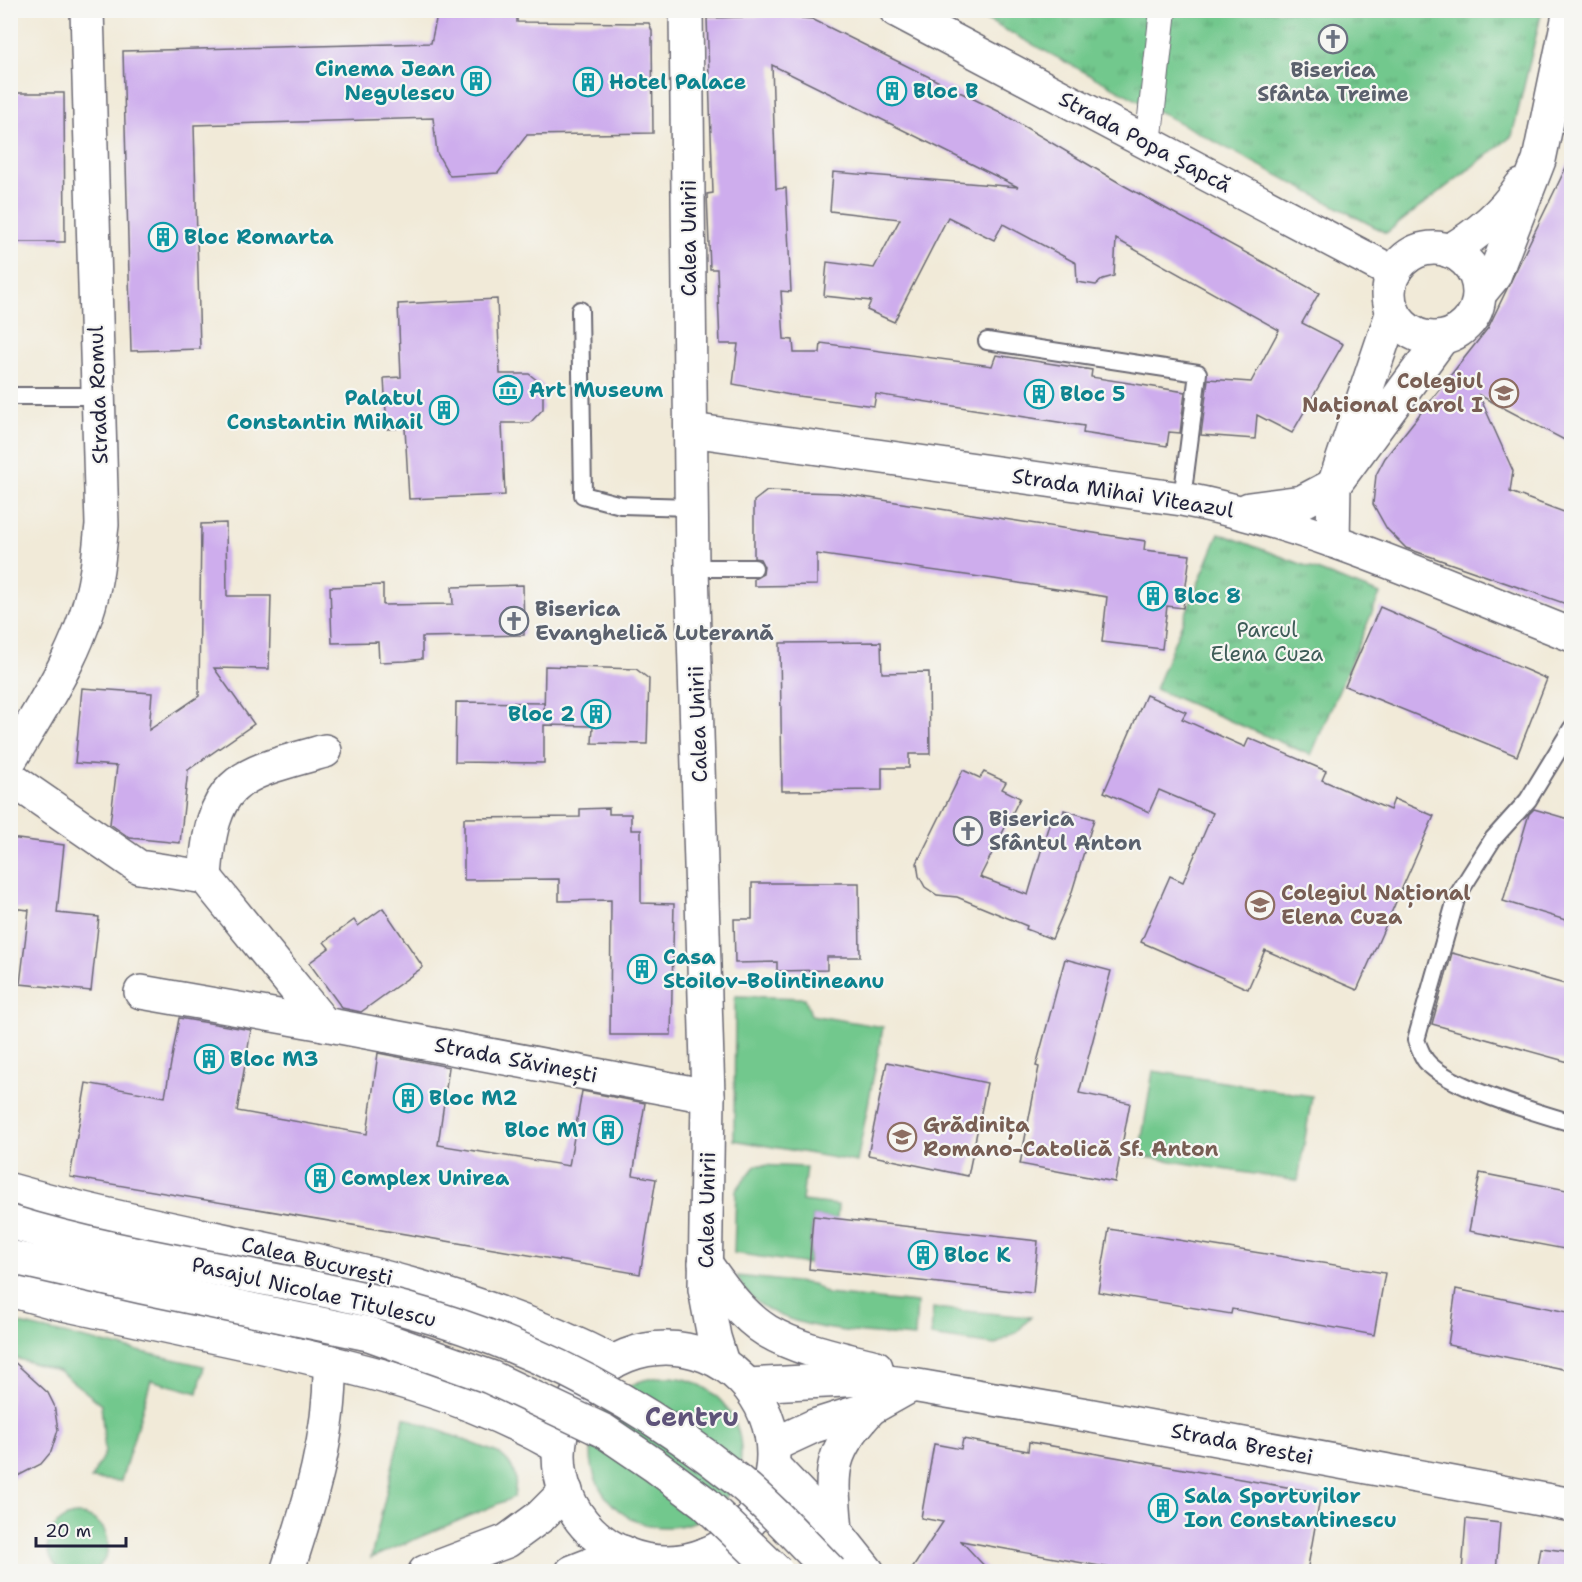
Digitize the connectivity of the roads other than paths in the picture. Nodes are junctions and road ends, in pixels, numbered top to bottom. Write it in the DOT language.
graph roads {
  1 [pos="87,10"];
  2 [pos="686,10"];
  3 [pos="896,10"];
  4 [pos="1164,10"];
  5 [pos="1570,10"];
  6 [pos="1148,144"];
  7 [pos="1539,160"];
  8 [pos="1449,250"];
  9 [pos="1394,273"];
  10 [pos="1480,292"];
  11 [pos="580,310"];
  12 [pos="1393,311"];
  13 [pos="1442,338"];
  14 [pos="987,341"];
  15 [pos="10,396"];
  16 [pos="98,396"];
  17 [pos="690,430"];
  18 [pos="1335,485"];
  19 [pos="1182,499"];
  20 [pos="692,507"];
  21 [pos="1226,508"];
  22 [pos="1333,541"];
  23 [pos="692,568"];
  24 [pos="754,568"];
  25 [pos="1572,635"];
  26 [pos="1572,728"];
  27 [pos="325,751"];
  28 [pos="10,760"];
  29 [pos="10,778"];
  30 [pos="205,878"];
  31 [pos="141,992"];
  32 [pos="324,1024"];
  33 [pos="708,1096"];
  34 [pos="1572,1123"];
  35 [pos="10,1190"];
  36 [pos="10,1222"];
  37 [pos="10,1257"];
  38 [pos="705,1263"];
  39 [pos="10,1290"];
  40 [pos="330,1361"];
  41 [pos="613,1362"];
  42 [pos="722,1363"];
  43 [pos="748,1385"];
  44 [pos="912,1385"];
  45 [pos="871,1408"];
  46 [pos="559,1448"];
  47 [pos="773,1455"];
  48 [pos="566,1491"];
  49 [pos="1572,1505"];
  50 [pos="836,1532"];
  51 [pos="623,1552"];
  52 [pos="719,1563"];
  53 [pos="286,1572"];
  54 [pos="425,1572"];
  55 [pos="572,1572"];
  56 [pos="777,1572"];
  57 [pos="831,1572"];
  58 [pos="868,1572"];
  1 -- 16 [label="main road, Strada Romul"];
  2 -- 17 [label="main road, Calea Unirii"];
  3 -- 6 [label="main road, Strada Popa Șapcă"];
  4 -- 6 [label="street"];
  5 -- 7 [label="main road"];
  6 -- 9 [label="main road, Strada Popa Șapcă"];
  7 -- 8 [label="main road"];
  7 -- 10 [label="main road"];
  8 -- 9 [label="main road"];
  8 -- 10 [label="main road"];
  9 -- 12 [label="main road"];
  10 -- 13 [label="main road"];
  11 -- 20 [label="lane"];
  12 -- 13 [label="main road"];
  12 -- 18 [label="main road"];
  13 -- 18 [label="main road"];
  14 -- 19 [label="lane"];
  15 -- 16 [label="lane"];
  16 -- 28 [label="main road, Strada Romul"];
  17 -- 19 [label="main road, Strada Mihai Viteazul"];
  17 -- 20 [label="main road, Calea Unirii"];
  18 -- 21 [label="main road"];
  18 -- 22 [label="main road"];
  19 -- 21 [label="main road, Strada Mihai Viteazul"];
  20 -- 23 [label="main road, Calea Unirii"];
  21 -- 22 [label="main road, Strada Mihai Viteazul"];
  22 -- 25 [label="main road, Strada Mihai Viteazul"];
  23 -- 24 [label="lane"];
  23 -- 33 [label="main road, Calea Unirii"];
  26 -- 34 [label="lane"];
  27 -- 30 [label="main road"];
  29 -- 30 [label="main road"];
  30 -- 32 [label="main road"];
  31 -- 32 [label="main road, Strada Săvinești"];
  32 -- 33 [label="main road, Strada Săvinești"];
  33 -- 38 [label="main road, Calea Unirii"];
  35 -- 41 [label="main road, Calea București"];
  36 -- 57 [label="main road, Pasajul Nicolae Titulescu, bridge"];
  37 -- 56 [label="main road, Pasajul Nicolae Titulescu, bridge"];
  38 -- 42 [label="main road, Calea Unirii"];
  38 -- 44 [label="main road"];
  39 -- 40 [label="main road"];
  40 -- 46 [label="main road"];
  40 -- 53 [label="main road"];
  41 -- 42 [label="main road"];
  41 -- 46 [label="main road"];
  42 -- 43 [label="main road"];
  43 -- 44 [label="main road, Strada Brestei"];
  43 -- 47 [label="main road"];
  44 -- 45 [label="main road"];
  44 -- 49 [label="main road, Strada Brestei"];
  45 -- 47 [label="main road"];
  45 -- 50 [label="main road"];
  46 -- 48 [label="main road"];
  47 -- 50 [label="main road"];
  47 -- 52 [label="main road"];
  48 -- 51 [label="main road"];
  48 -- 54 [label="main road"];
  50 -- 58 [label="main road"];
  51 -- 52 [label="main road"];
  51 -- 55 [label="main road"];
}
